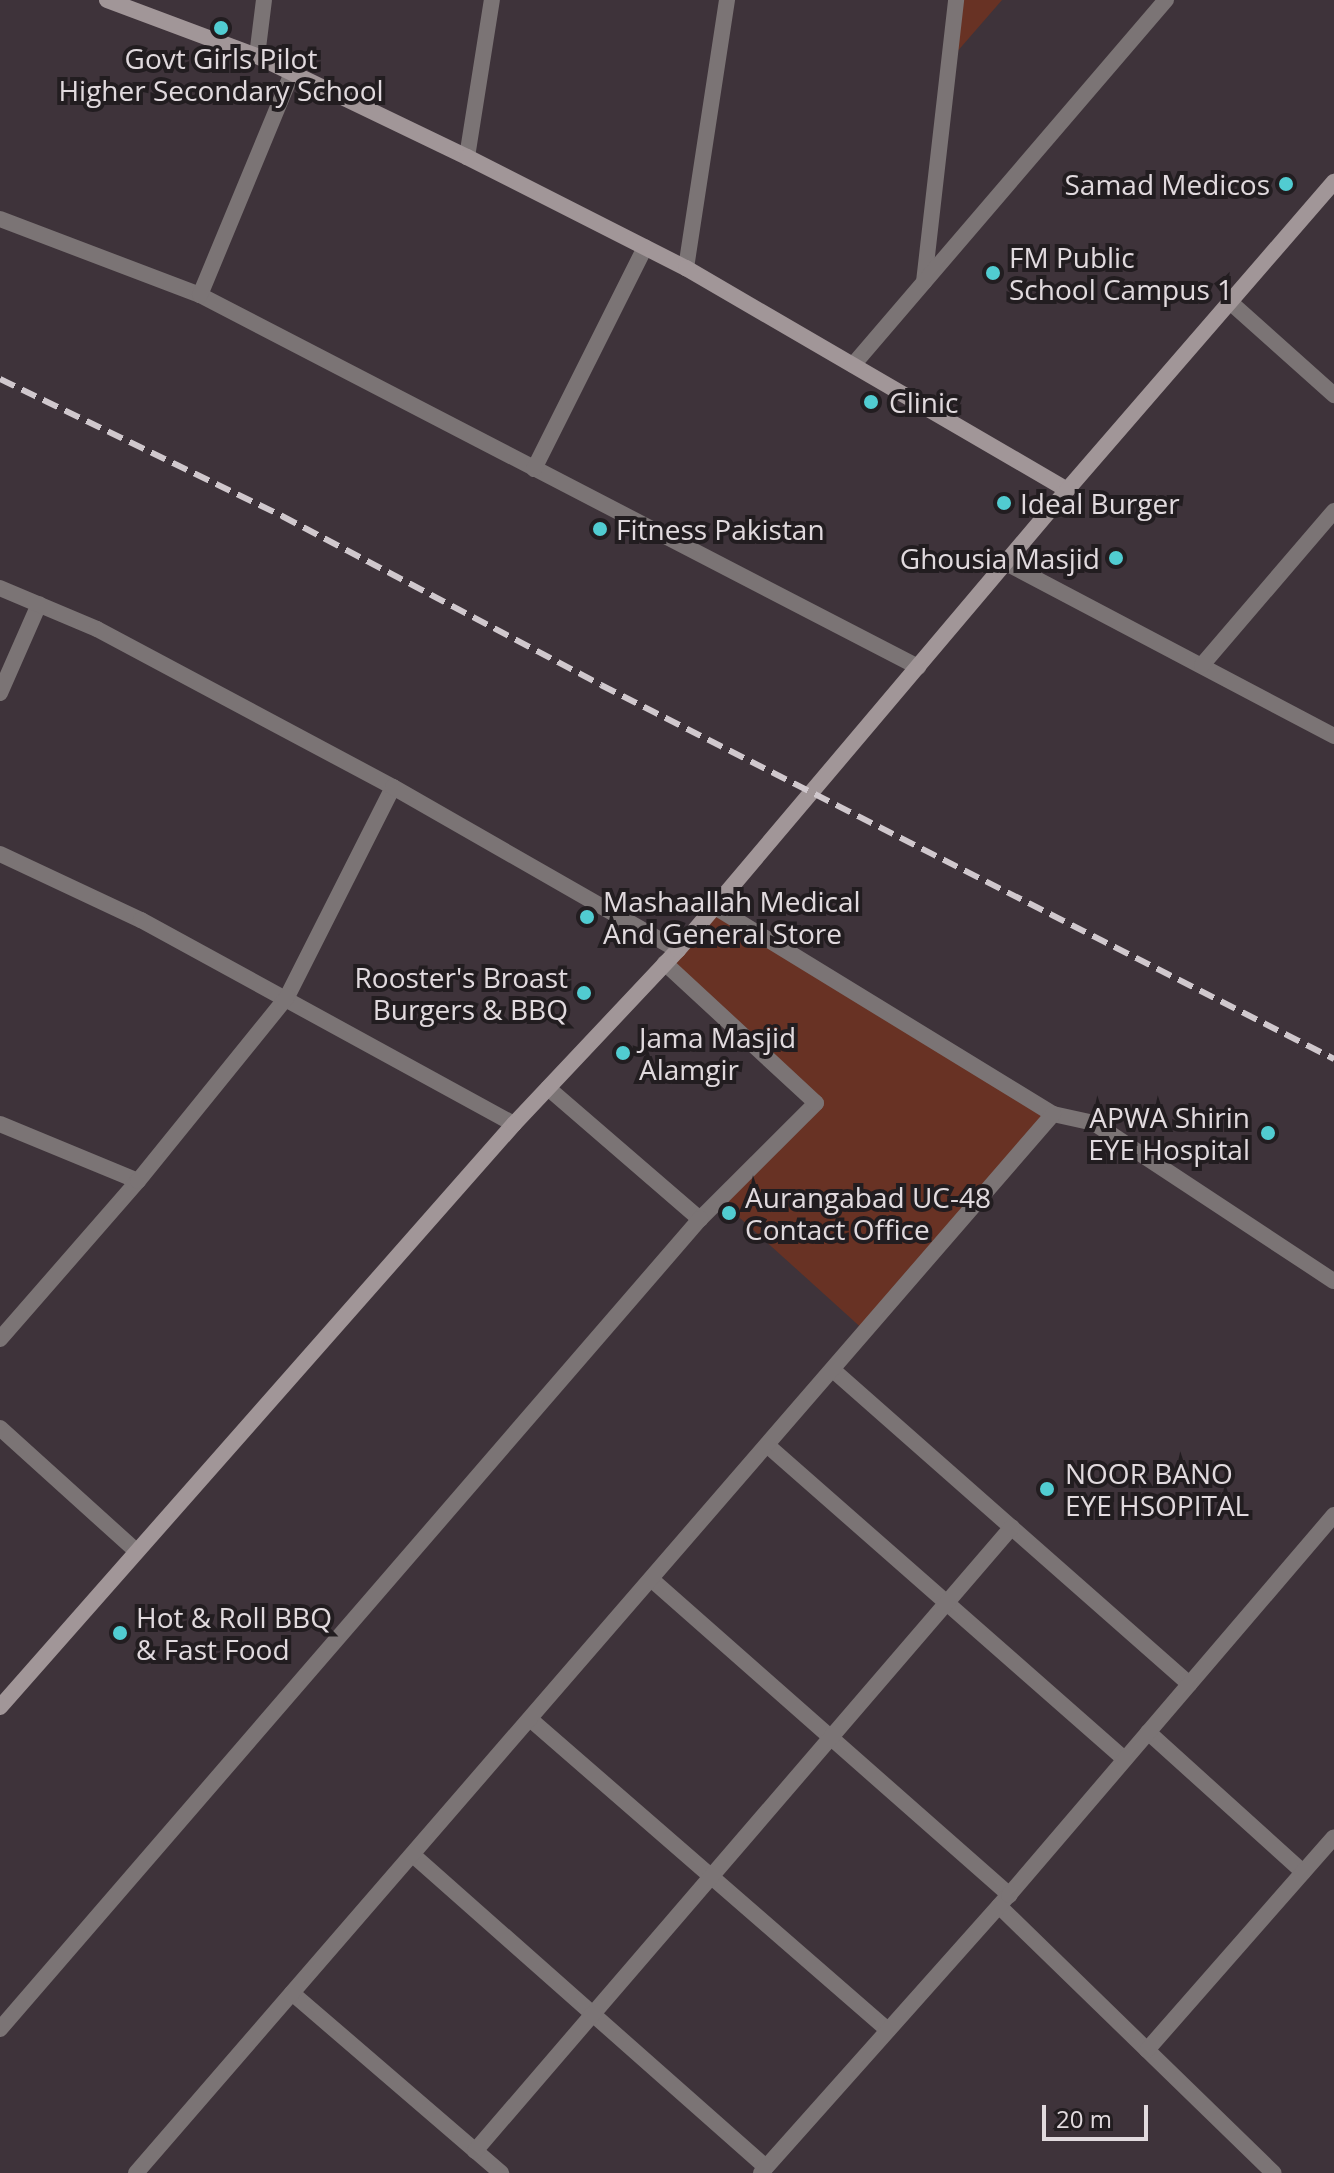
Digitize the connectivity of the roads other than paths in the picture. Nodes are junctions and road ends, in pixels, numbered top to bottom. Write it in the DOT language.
graph roads {
  1 [pos="107,0"];
  2 [pos="264,0"];
  3 [pos="492,0"];
  4 [pos="727,0"];
  5 [pos="956,0"];
  6 [pos="1166,0"];
  7 [pos="257,56"];
  8 [pos="292,73"];
  9 [pos="467,157"];
  10 [pos="1334,182"];
  11 [pos="0,219"];
  12 [pos="645,247"];
  13 [pos="686,268"];
  14 [pos="924,284"];
  15 [pos="200,295"];
  16 [pos="1230,302"];
  17 [pos="853,365"];
  18 [pos="1334,395"];
  19 [pos="534,469"];
  20 [pos="1067,490"];
  21 [pos="1334,511"];
  22 [pos="1006,563"];
  23 [pos="0,588"];
  24 [pos="39,604"];
  25 [pos="1202,665"];
  26 [pos="918,667"];
  27 [pos="0,693"];
  28 [pos="1334,736"];
  29 [pos="393,787"];
  30 [pos="0,854"];
  31 [pos="715,907"];
  32 [pos="678,950"];
  33 [pos="665,963"];
  34 [pos="287,997"];
  35 [pos="548,1088"];
  36 [pos="1053,1114"];
  37 [pos="0,1124"];
  38 [pos="514,1124"];
  39 [pos="138,1181"];
  40 [pos="700,1219"];
  41 [pos="1334,1281"];
  42 [pos="0,1339"];
  43 [pos="833,1370"];
  44 [pos="0,1428"];
  45 [pos="767,1445"];
  46 [pos="1334,1515"];
  47 [pos="1012,1527"];
  48 [pos="136,1551"];
  49 [pos="651,1579"];
  50 [pos="947,1603"];
  51 [pos="1189,1684"];
  52 [pos="0,1707"];
  53 [pos="530,1719"];
  54 [pos="1148,1732"];
  55 [pos="831,1737"];
  56 [pos="1125,1759"];
  57 [pos="1334,1837"];
  58 [pos="413,1855"];
  59 [pos="1303,1872"];
  60 [pos="711,1877"];
  61 [pos="1004,1900"];
  62 [pos="292,1993"];
  63 [pos="593,2014"];
  64 [pos="0,2029"];
  65 [pos="888,2030"];
  66 [pos="1147,2050"];
  67 [pos="475,2151"];
  68 [pos="764,2170"];
  69 [pos="136,2173"];
  70 [pos="501,2173"];
  71 [pos="1274,2173"];
  1 -- 7 [label="street"];
  2 -- 7 [label="street"];
  3 -- 9 [label="street"];
  4 -- 13 [label="street"];
  5 -- 14 [label="street"];
  6 -- 14 [label="street"];
  7 -- 8 [label="street"];
  8 -- 9 [label="street"];
  8 -- 15 [label="street"];
  9 -- 12 [label="street"];
  10 -- 16 [label="street"];
  11 -- 15 [label="street"];
  12 -- 13 [label="street"];
  12 -- 19 [label="street"];
  13 -- 17 [label="street"];
  14 -- 17 [label="street"];
  15 -- 19 [label="street"];
  16 -- 18 [label="street"];
  16 -- 20 [label="street"];
  17 -- 20 [label="street"];
  19 -- 26 [label="street"];
  20 -- 22 [label="street"];
  21 -- 25 [label="street"];
  22 -- 25 [label="street"];
  22 -- 26 [label="street"];
  23 -- 24 [label="street"];
  24 -- 27 [label="street"];
  24 -- 29 [label="street"];
  25 -- 28 [label="street"];
  26 -- 31 [label="street"];
  29 -- 32 [label="street"];
  29 -- 34 [label="street"];
  30 -- 34 [label="street"];
  31 -- 32 [label="street"];
  31 -- 36 [label="street"];
  32 -- 33 [label="street"];
  33 -- 35 [label="street"];
  33 -- 40 [label="street"];
  34 -- 38 [label="street"];
  34 -- 39 [label="street"];
  35 -- 38 [label="street"];
  35 -- 40 [label="street"];
  36 -- 41 [label="street"];
  36 -- 43 [label="street"];
  37 -- 39 [label="street"];
  38 -- 48 [label="street"];
  39 -- 42 [label="street"];
  40 -- 64 [label="street"];
  43 -- 45 [label="street"];
  43 -- 47 [label="street"];
  44 -- 48 [label="street"];
  45 -- 49 [label="street"];
  45 -- 50 [label="street"];
  46 -- 51 [label="street"];
  47 -- 50 [label="street"];
  47 -- 51 [label="street"];
  48 -- 52 [label="street"];
  49 -- 53 [label="street"];
  49 -- 55 [label="street"];
  50 -- 55 [label="street"];
  50 -- 56 [label="street"];
  51 -- 54 [label="street"];
  53 -- 58 [label="street"];
  53 -- 60 [label="street"];
  54 -- 56 [label="street"];
  54 -- 59 [label="street"];
  55 -- 60 [label="street"];
  55 -- 61 [label="street"];
  56 -- 61 [label="street"];
  57 -- 59 [label="street"];
  58 -- 62 [label="street"];
  58 -- 63 [label="street"];
  59 -- 66 [label="street"];
  60 -- 63 [label="street"];
  60 -- 65 [label="street"];
  61 -- 65 [label="street"];
  61 -- 66 [label="street"];
  62 -- 67 [label="street"];
  62 -- 69 [label="street"];
  63 -- 67 [label="street"];
  63 -- 68 [label="street"];
  65 -- 68 [label="street"];
  66 -- 71 [label="street"];
  67 -- 70 [label="street"];
}
